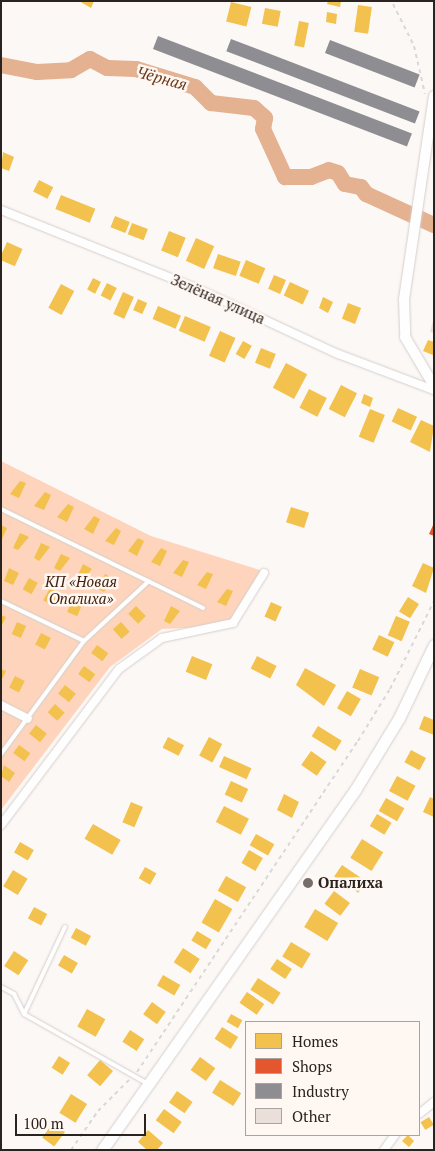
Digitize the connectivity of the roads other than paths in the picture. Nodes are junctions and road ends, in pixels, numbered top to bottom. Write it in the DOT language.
graph roads {
  1 [pos="430,96"];
  2 [pos="1,210"];
  3 [pos="434,386"];
  4 [pos="434,390"];
  5 [pos="1,509"];
  6 [pos="264,573"];
  7 [pos="149,581"];
  8 [pos="1,601"];
  9 [pos="203,608"];
  10 [pos="84,641"];
  11 [pos="434,645"];
  12 [pos="1,705"];
  13 [pos="28,718"];
  14 [pos="1,754"];
  15 [pos="1,825"];
  16 [pos="64,927"];
  17 [pos="1,987"];
  18 [pos="24,1014"];
  19 [pos="150,1085"];
  20 [pos="434,1102"];
  21 [pos="420,1113"];
  22 [pos="394,1136"];
  23 [pos="102,1150"];
  24 [pos="384,1150"];
  1 -- 3 [label="street"];
  2 -- 4 [label="street, Зелёная улица"];
  5 -- 7 [label="lane"];
  6 -- 15 [label="street"];
  7 -- 9 [label="lane"];
  7 -- 10 [label="lane"];
  8 -- 10 [label="lane"];
  10 -- 13 [label="lane"];
  11 -- 19 [label="main road"];
  12 -- 13 [label="street"];
  13 -- 14 [label="lane"];
  16 -- 18 [label="lane"];
  17 -- 18 [label="lane"];
  18 -- 19 [label="lane"];
  19 -- 23 [label="main road"];
  20 -- 21 [label="street"];
  22 -- 24 [label="street"];
}
